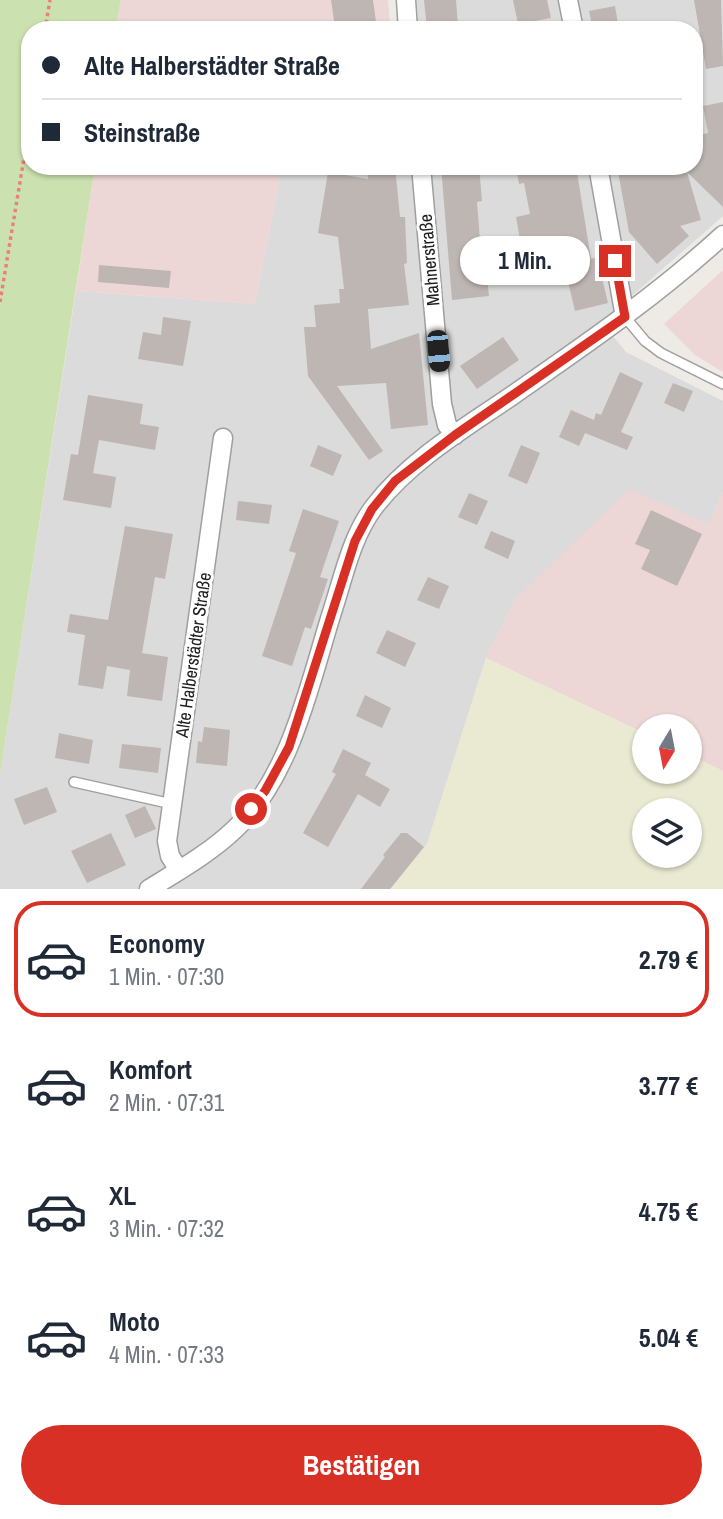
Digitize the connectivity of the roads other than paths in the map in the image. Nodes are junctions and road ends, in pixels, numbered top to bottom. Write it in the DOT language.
graph roads {
  1 [pos="405,0"];
  2 [pos="568,0"];
  3 [pos="407,21"];
  4 [pos="572,21"];
  5 [pos="422,175"];
  6 [pos="600,175"];
  7 [pos="723,235"];
  8 [pos="625,317"];
  9 [pos="723,384"];
  10 [pos="455,435"];
  11 [pos="223,438"];
  12 [pos="74,782"];
  13 [pos="172,804"];
  14 [pos="179,870"];
  15 [pos="149,889"];
  1 -- 3 [label="street"];
  2 -- 4 [label="street"];
  5 -- 10 [label="street, Mahnerstraße"];
  6 -- 8 [label="street"];
  7 -- 8 [label="street"];
  8 -- 9 [label="lane"];
  8 -- 10 [label="street"];
  10 -- 14 [label="street"];
  11 -- 13 [label="street, Alte Halberstädter Straße"];
  12 -- 13 [label="lane"];
  13 -- 14 [label="street, Alte Halberstädter Straße"];
  14 -- 15 [label="street"];
}
